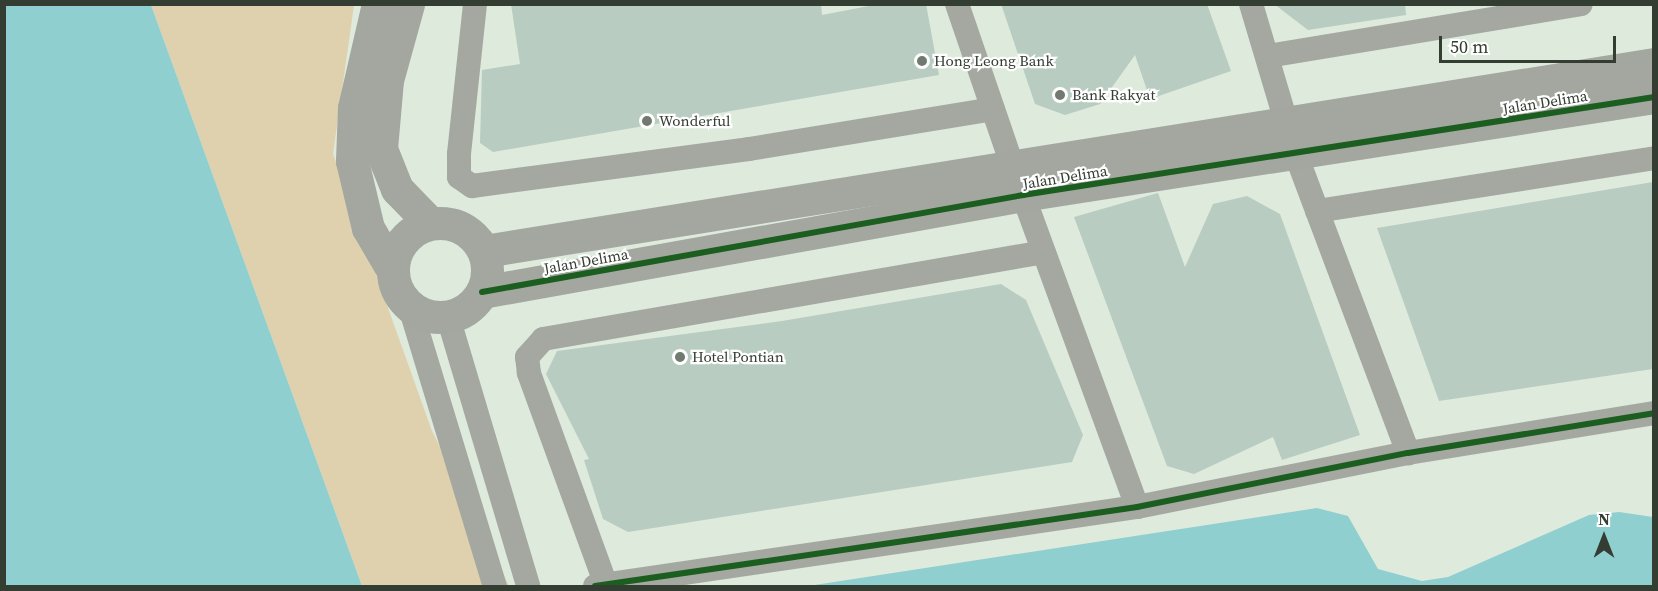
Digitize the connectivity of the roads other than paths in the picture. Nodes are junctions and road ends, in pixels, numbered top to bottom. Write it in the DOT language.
graph roads {
  1 [pos="378,4"];
  2 [pos="408,4"];
  3 [pos="475,4"];
  4 [pos="957,4"];
  5 [pos="1251,4"];
  6 [pos="1581,4"];
  7 [pos="1268,56"];
  8 [pos="1653,64"];
  9 [pos="1653,98"];
  10 [pos="993,109"];
  11 [pos="1291,139"];
  12 [pos="1653,158"];
  13 [pos="1018,181"];
  14 [pos="1317,211"];
  15 [pos="430,223"];
  16 [pos="484,251"];
  17 [pos="1044,252"];
  18 [pos="392,269"];
  19 [pos="482,292"];
  20 [pos="410,307"];
  21 [pos="448,317"];
  22 [pos="1653,413"];
  23 [pos="1408,453"];
  24 [pos="1137,507"];
  25 [pos="495,586"];
  26 [pos="528,586"];
  27 [pos="601,586"];
  1 -- 18 [label="street"];
  2 -- 15 [label="street"];
  3 -- 10 [label="street"];
  4 -- 10 [label="street"];
  5 -- 7 [label="street"];
  6 -- 7 [label="street"];
  7 -- 11 [label="street"];
  8 -- 11 [label="street, Jalan Delima"];
  9 -- 11 [label="street, Jalan Delima"];
  10 -- 13 [label="street"];
  11 -- 13 [label="street, Jalan Delima"];
  11 -- 14 [label="street"];
  12 -- 14 [label="street"];
  13 -- 16 [label="street, Jalan Delima"];
  13 -- 17 [label="street"];
  13 -- 19 [label="street, Jalan Delima"];
  14 -- 23 [label="street"];
  15 -- 16 [label="street"];
  15 -- 18 [label="street"];
  16 -- 19 [label="street"];
  17 -- 24 [label="street"];
  17 -- 27 [label="street"];
  18 -- 20 [label="street"];
  19 -- 21 [label="street"];
  20 -- 21 [label="street"];
  20 -- 25 [label="street"];
  21 -- 26 [label="street"];
  22 -- 23 [label="street"];
  23 -- 24 [label="street"];
  24 -- 27 [label="street"];
}
